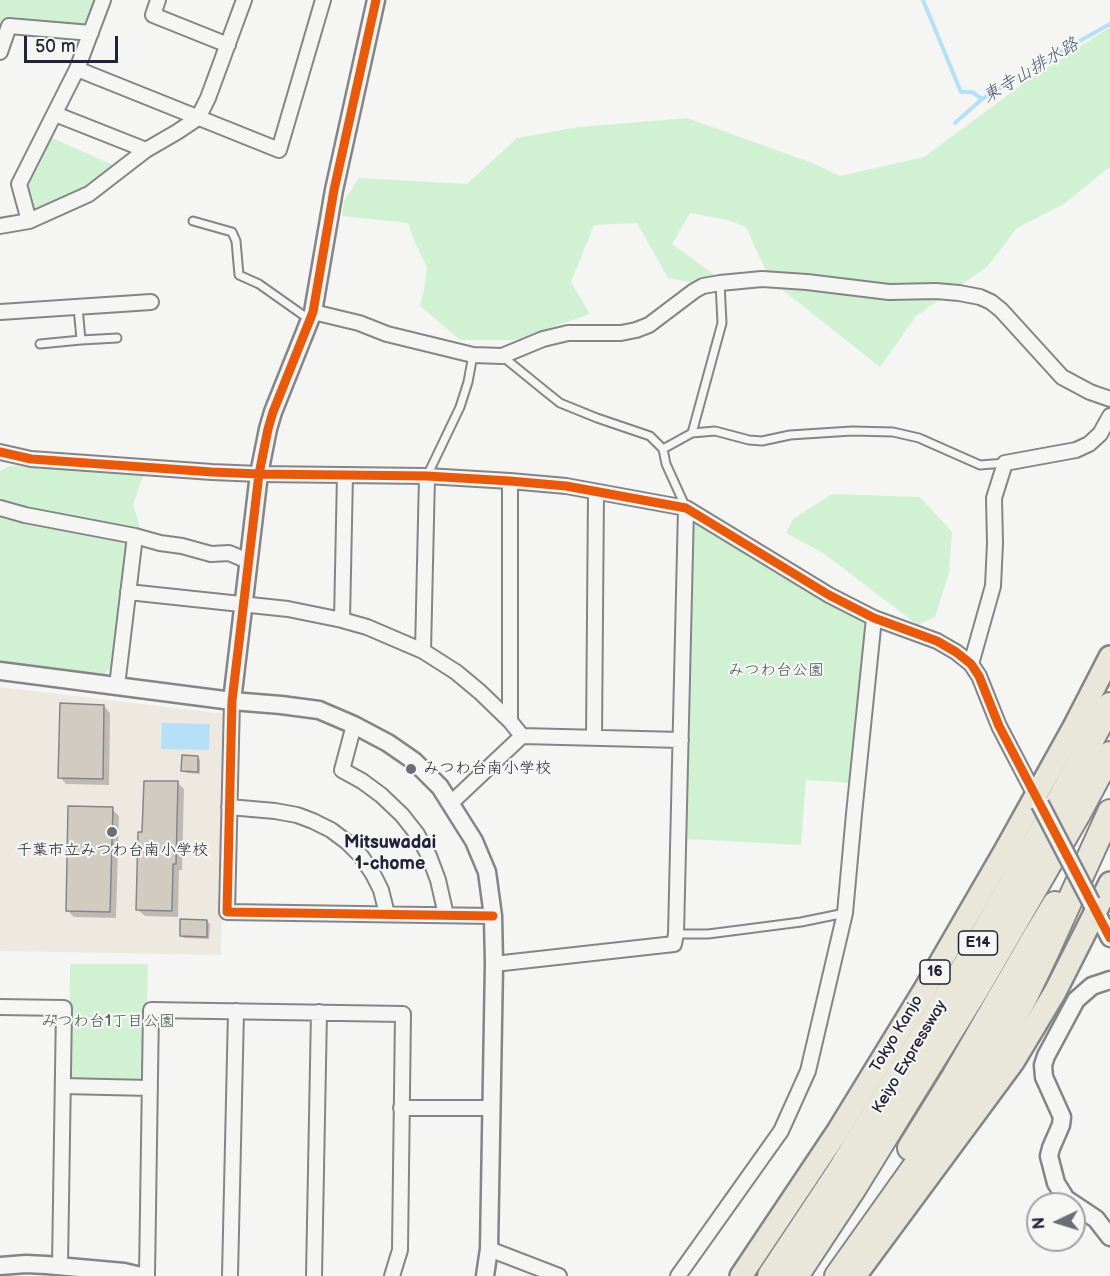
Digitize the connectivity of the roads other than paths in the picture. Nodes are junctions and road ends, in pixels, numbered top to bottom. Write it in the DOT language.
graph roads {
  1 [pos="103,0"];
  2 [pos="158,0"];
  3 [pos="244,0"];
  4 [pos="323,0"];
  5 [pos="376,0"];
  6 [pos="91,33"];
  7 [pos="228,45"];
  8 [pos="0,52"];
  9 [pos="77,69"];
  10 [pos="55,114"];
  11 [pos="198,118"];
  12 [pos="146,150"];
  13 [pos="29,221"];
  14 [pos="193,221"];
  15 [pos="0,226"];
  16 [pos="720,283"];
  17 [pos="151,302"];
  18 [pos="78,307"];
  19 [pos="0,312"];
  20 [pos="311,316"];
  21 [pos="117,338"];
  22 [pos="81,340"];
  23 [pos="40,344"];
  24 [pos="473,355"];
  25 [pos="502,356"];
  26 [pos="1110,399"];
  27 [pos="1110,416"];
  28 [pos="692,433"];
  29 [pos="663,449"];
  30 [pos="0,452"];
  31 [pos="1005,463"];
  32 [pos="259,474"];
  33 [pos="345,476"];
  34 [pos="427,476"];
  35 [pos="510,481"];
  36 [pos="596,492"];
  37 [pos="0,508"];
  38 [pos="686,508"];
  39 [pos="135,536"];
  40 [pos="248,561"];
  41 [pos="128,592"];
  42 [pos="243,605"];
  43 [pos="874,618"];
  44 [pos="342,620"];
  45 [pos="423,651"];
  46 [pos="1110,657"];
  47 [pos="971,664"];
  48 [pos="0,671"];
  49 [pos="117,686"];
  50 [pos="232,701"];
  51 [pos="1110,705"];
  52 [pos="510,721"];
  53 [pos="354,725"];
  54 [pos="522,736"];
  55 [pos="594,738"];
  56 [pos="681,740"];
  57 [pos="1110,754"];
  58 [pos="1038,800"];
  59 [pos="451,803"];
  60 [pos="229,807"];
  61 [pos="1106,822"];
  62 [pos="1110,883"];
  63 [pos="1094,907"];
  64 [pos="387,914"];
  65 [pos="845,914"];
  66 [pos="446,915"];
  67 [pos="493,916"];
  68 [pos="676,934"];
  69 [pos="1110,938"];
  70 [pos="494,964"];
  71 [pos="1110,980"];
  72 [pos="0,1006"];
  73 [pos="236,1011"];
  74 [pos="319,1012"];
  75 [pos="63,1086"];
  76 [pos="150,1088"];
  77 [pos="401,1108"];
  78 [pos="491,1108"];
  79 [pos="846,1181"];
  80 [pos="1110,1237"];
  81 [pos="489,1249"];
  82 [pos="0,1266"];
  83 [pos="60,1266"];
  84 [pos="141,1276"];
  85 [pos="147,1276"];
  86 [pos="230,1276"];
  87 [pos="315,1276"];
  88 [pos="392,1276"];
  89 [pos="485,1276"];
  90 [pos="559,1276"];
  91 [pos="678,1276"];
  92 [pos="741,1276"];
  93 [pos="770,1276"];
  94 [pos="796,1276"];
  95 [pos="823,1276"];
  96 [pos="837,1276"];
  97 [pos="855,1276"];
  1 -- 6 [label="street"];
  2 -- 7 [label="street"];
  3 -- 7 [label="street"];
  4 -- 11 [label="street"];
  5 -- 20 [label="street"];
  6 -- 8 [label="street"];
  6 -- 9 [label="street"];
  7 -- 11 [label="street"];
  9 -- 10 [label="street"];
  9 -- 11 [label="street"];
  10 -- 12 [label="street"];
  10 -- 13 [label="street"];
  11 -- 12 [label="street"];
  12 -- 13 [label="street"];
  13 -- 15 [label="street"];
  14 -- 20 [label="lane"];
  16 -- 25 [label="street"];
  16 -- 26 [label="street"];
  16 -- 28 [label="lane"];
  17 -- 18 [label="street"];
  18 -- 19 [label="street"];
  18 -- 22 [label="lane"];
  20 -- 24 [label="street"];
  20 -- 32 [label="street"];
  21 -- 22 [label="lane"];
  22 -- 23 [label="lane"];
  24 -- 25 [label="street"];
  24 -- 34 [label="lane"];
  25 -- 29 [label="lane"];
  27 -- 31 [label="street"];
  28 -- 29 [label="lane"];
  28 -- 31 [label="lane"];
  29 -- 38 [label="lane"];
  30 -- 32 [label="street"];
  31 -- 47 [label="street"];
  32 -- 33 [label="street"];
  32 -- 40 [label="street"];
  33 -- 34 [label="street"];
  33 -- 44 [label="street"];
  34 -- 35 [label="street"];
  34 -- 45 [label="street"];
  35 -- 36 [label="street"];
  35 -- 52 [label="street"];
  36 -- 38 [label="street"];
  36 -- 55 [label="street"];
  37 -- 39 [label="street"];
  38 -- 43 [label="street"];
  38 -- 56 [label="street"];
  39 -- 40 [label="street"];
  39 -- 41 [label="street"];
  40 -- 42 [label="street"];
  41 -- 42 [label="street"];
  41 -- 49 [label="street"];
  42 -- 44 [label="street"];
  42 -- 50 [label="street"];
  43 -- 47 [label="street"];
  43 -- 65 [label="street"];
  44 -- 45 [label="street"];
  45 -- 52 [label="street"];
  46 -- 58 [label="highway, Tokyo Kanjo / 16"];
  47 -- 58 [label="street"];
  48 -- 49 [label="street"];
  49 -- 50 [label="street"];
  50 -- 53 [label="street"];
  50 -- 60 [label="street"];
  51 -- 79 [label="highway, Keiyo Expressway / E14"];
  52 -- 54 [label="street"];
  53 -- 59 [label="street"];
  53 -- 66 [label="street"];
  54 -- 55 [label="street"];
  54 -- 59 [label="street"];
  55 -- 56 [label="street"];
  56 -- 68 [label="street"];
  57 -- 79 [label="highway, Keiyo Expressway / E14"];
  58 -- 63 [label="street, bridge"];
  58 -- 92 [label="highway, Tokyo Kanjo / 16"];
  59 -- 67 [label="street"];
  60 -- 64 [label="street"];
  60 -- 64 [label="street"];
  61 -- 95 [label="highway"];
  61 -- 96 [label="highway"];
  62 -- 63 [label="highway"];
  63 -- 69 [label="street"];
  63 -- 97 [label="highway"];
  64 -- 66 [label="street"];
  65 -- 68 [label="lane"];
  65 -- 91 [label="street"];
  66 -- 67 [label="street"];
  67 -- 70 [label="street"];
  68 -- 70 [label="street"];
  70 -- 78 [label="street"];
  71 -- 80 [label="street"];
  72 -- 75 [label="street"];
  73 -- 74 [label="street"];
  73 -- 76 [label="street"];
  73 -- 86 [label="street"];
  74 -- 77 [label="street"];
  74 -- 87 [label="street"];
  75 -- 76 [label="street"];
  75 -- 83 [label="street"];
  76 -- 85 [label="street"];
  77 -- 78 [label="street"];
  77 -- 88 [label="street"];
  78 -- 81 [label="street"];
  79 -- 93 [label="highway, Keiyo Expressway / E14"];
  79 -- 94 [label="highway, Keiyo Expressway / E14"];
  81 -- 89 [label="street"];
  81 -- 90 [label="street"];
  82 -- 83 [label="street"];
  83 -- 84 [label="street"];
}
